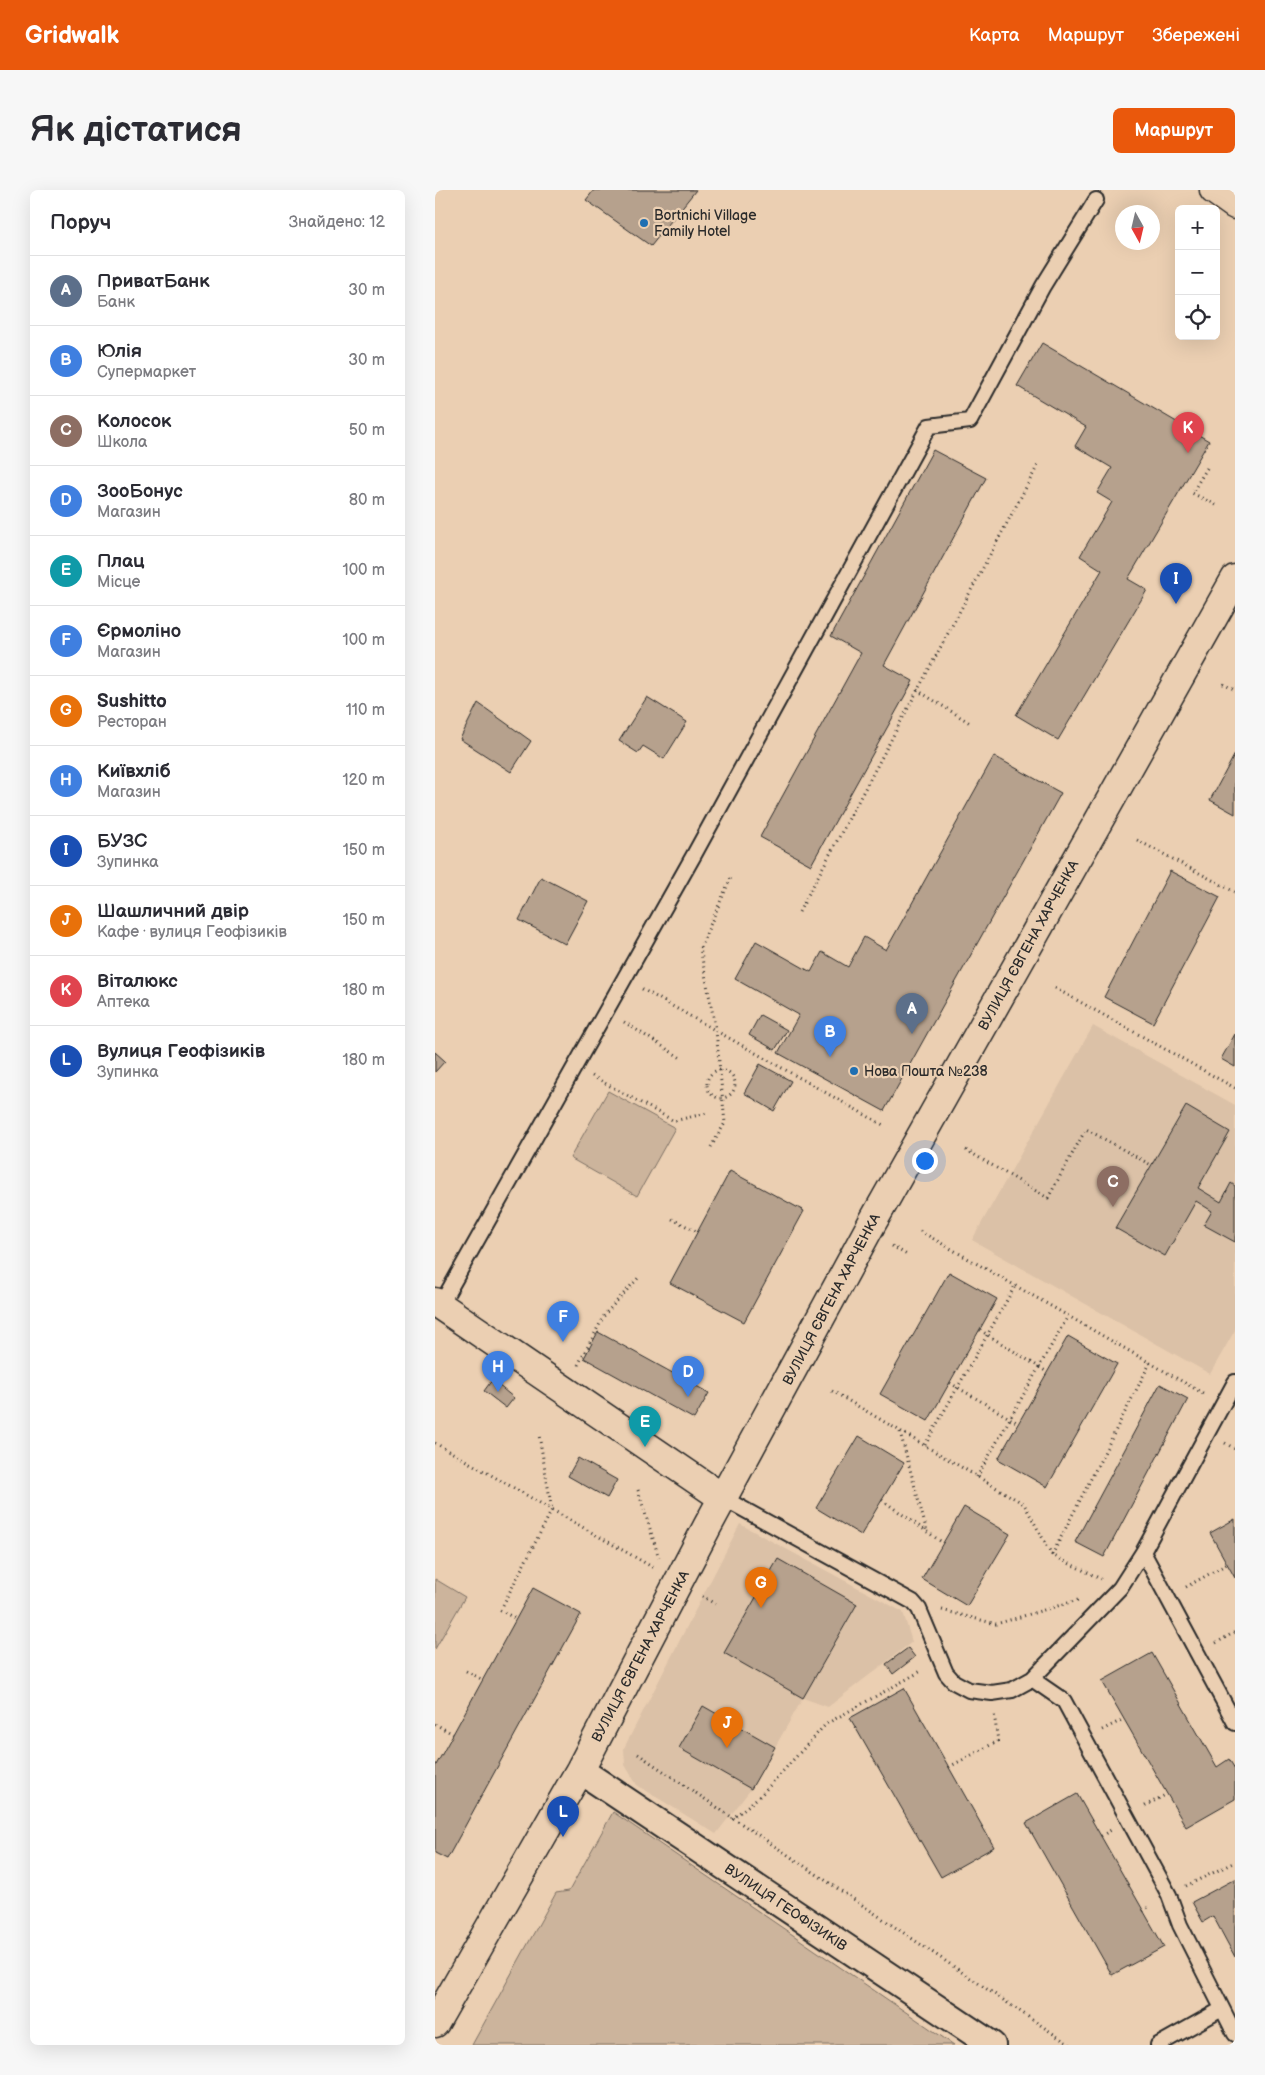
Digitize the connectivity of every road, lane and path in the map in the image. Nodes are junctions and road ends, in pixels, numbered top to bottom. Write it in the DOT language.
graph roads {
  1 [pos="1214,190"];
  2 [pos="1096,200"];
  3 [pos="1235,205"];
  4 [pos="1038,465"];
  5 [pos="1207,468"];
  6 [pos="1217,505"];
  7 [pos="1235,579"];
  8 [pos="1223,684"];
  9 [pos="917,690"];
  10 [pos="1235,690"];
  11 [pos="970,723"];
  12 [pos="1137,840"];
  13 [pos="732,875"];
  14 [pos="1235,892"];
  15 [pos="799,912"];
  16 [pos="624,980"];
  17 [pos="1055,988"];
  18 [pos="607,1010"];
  19 [pos="717,1032"];
  20 [pos="681,1058"];
  21 [pos="576,1067"];
  22 [pos="720,1070"];
  23 [pos="1235,1088"];
  24 [pos="722,1099"];
  25 [pos="707,1113"];
  26 [pos="885,1126"];
  27 [pos="711,1148"];
  28 [pos="966,1150"];
  29 [pos="1151,1165"];
  30 [pos="672,1219"];
  31 [pos="920,1231"];
  32 [pos="697,1232"];
  33 [pos="640,1276"];
  34 [pos="1015,1286"];
  35 [pos="438,1304"];
  36 [pos="1068,1316"];
  37 [pos="980,1330"];
  38 [pos="988,1335"];
  39 [pos="1150,1363"];
  40 [pos="1039,1367"];
  41 [pos="1047,1372"];
  42 [pos="950,1382"];
  43 [pos="1235,1382"];
  44 [pos="958,1388"];
  45 [pos="832,1391"];
  46 [pos="572,1395"];
  47 [pos="1207,1396"];
  48 [pos="1010,1419"];
  49 [pos="1018,1423"];
  50 [pos="900,1431"];
  51 [pos="539,1435"];
  52 [pos="435,1443"];
  53 [pos="925,1445"];
  54 [pos="977,1477"];
  55 [pos="638,1490"];
  56 [pos="723,1498"];
  57 [pos="882,1500"];
  58 [pos="552,1510"];
  59 [pos="927,1532"];
  60 [pos="943,1544"];
  61 [pos="1143,1552"];
  62 [pos="1052,1555"];
  63 [pos="1227,1564"];
  64 [pos="671,1578"];
  65 [pos="1120,1588"];
  66 [pos="1168,1598"];
  67 [pos="913,1602"];
  68 [pos="715,1604"];
  69 [pos="503,1605"];
  70 [pos="500,1610"];
  71 [pos="516,1619"];
  72 [pos="941,1660"];
  73 [pos="466,1671"];
  74 [pos="1032,1679"];
  75 [pos="483,1680"];
  76 [pos="992,1693"];
  77 [pos="1235,1723"];
  78 [pos="435,1724"];
  79 [pos="453,1734"];
  80 [pos="638,1754"];
  81 [pos="949,1768"];
  82 [pos="580,1770"];
  83 [pos="732,1819"];
  84 [pos="1235,1862"];
  85 [pos="1169,1895"];
  86 [pos="1223,2009"];
  87 [pos="435,2023"];
  88 [pos="1235,2034"];
  89 [pos="992,2045"];
  90 [pos="1070,2045"];
  91 [pos="1158,2045"];
  1 -- 3 [label="main road"];
  2 -- 16 [label="lane"];
  4 -- 9 [label="path"];
  5 -- 6 [label="path"];
  7 -- 56 [label="main road, ВУЛИЦЯ ЄВГЕНА ХАРЧЕНКА"];
  8 -- 10 [label="path"];
  9 -- 11 [label="path"];
  9 -- 15 [label="path"];
  12 -- 14 [label="path"];
  13 -- 19 [label="path"];
  16 -- 18 [label="lane"];
  16 -- 19 [label="path"];
  17 -- 23 [label="path"];
  18 -- 20 [label="path"];
  18 -- 21 [label="lane"];
  19 -- 22 [label="path"];
  19 -- 26 [label="path"];
  21 -- 25 [label="path"];
  21 -- 35 [label="lane"];
  22 -- 24 [label="path"];
  22 -- 24 [label="path"];
  22 -- 24 [label="path"];
  24 -- 27 [label="path"];
  28 -- 29 [label="path"];
  30 -- 32 [label="path"];
  31 -- 34 [label="path"];
  33 -- 46 [label="path"];
  34 -- 36 [label="path"];
  34 -- 38 [label="path"];
  35 -- 46 [label="main road"];
  36 -- 39 [label="path"];
  36 -- 40 [label="path"];
  37 -- 38 [label="path"];
  38 -- 40 [label="path"];
  38 -- 44 [label="path"];
  39 -- 47 [label="path"];
  39 -- 62 [label="path"];
  40 -- 41 [label="path"];
  40 -- 48 [label="path"];
  42 -- 44 [label="path"];
  43 -- 61 [label="lane"];
  44 -- 48 [label="path"];
  44 -- 53 [label="path"];
  45 -- 50 [label="path"];
  46 -- 56 [label="main road"];
  48 -- 49 [label="path"];
  48 -- 54 [label="path"];
  50 -- 53 [label="path"];
  50 -- 59 [label="path"];
  51 -- 58 [label="path"];
  52 -- 58 [label="path"];
  53 -- 54 [label="path"];
  54 -- 62 [label="path"];
  55 -- 64 [label="path"];
  56 -- 64 [label="main road, ВУЛИЦЯ ЄВГЕНА ХАРЧЕНКА"];
  56 -- 67 [label="lane"];
  57 -- 59 [label="path"];
  58 -- 64 [label="path"];
  58 -- 69 [label="path"];
  59 -- 60 [label="path"];
  61 -- 65 [label="lane"];
  61 -- 66 [label="lane"];
  62 -- 65 [label="path"];
  63 -- 66 [label="path"];
  64 -- 68 [label="path"];
  64 -- 82 [label="main road, ВУЛИЦЯ ЄВГЕНА ХАРЧЕНКА"];
  65 -- 67 [label="path"];
  65 -- 74 [label="lane"];
  66 -- 77 [label="lane"];
  67 -- 72 [label="lane"];
  70 -- 71 [label="path"];
  72 -- 76 [label="lane"];
  72 -- 83 [label="path"];
  73 -- 75 [label="path"];
  74 -- 76 [label="lane"];
  74 -- 85 [label="lane"];
  76 -- 81 [label="path"];
  78 -- 79 [label="path"];
  80 -- 83 [label="path"];
  82 -- 87 [label="main road, ВУЛИЦЯ ЄВГЕНА ХАРЧЕНКА"];
  82 -- 89 [label="street, ВУЛИЦЯ ГЕОФІЗИКІВ"];
  83 -- 90 [label="path"];
  84 -- 85 [label="path"];
  85 -- 86 [label="lane"];
  86 -- 88 [label="lane"];
  86 -- 91 [label="lane"];
}
